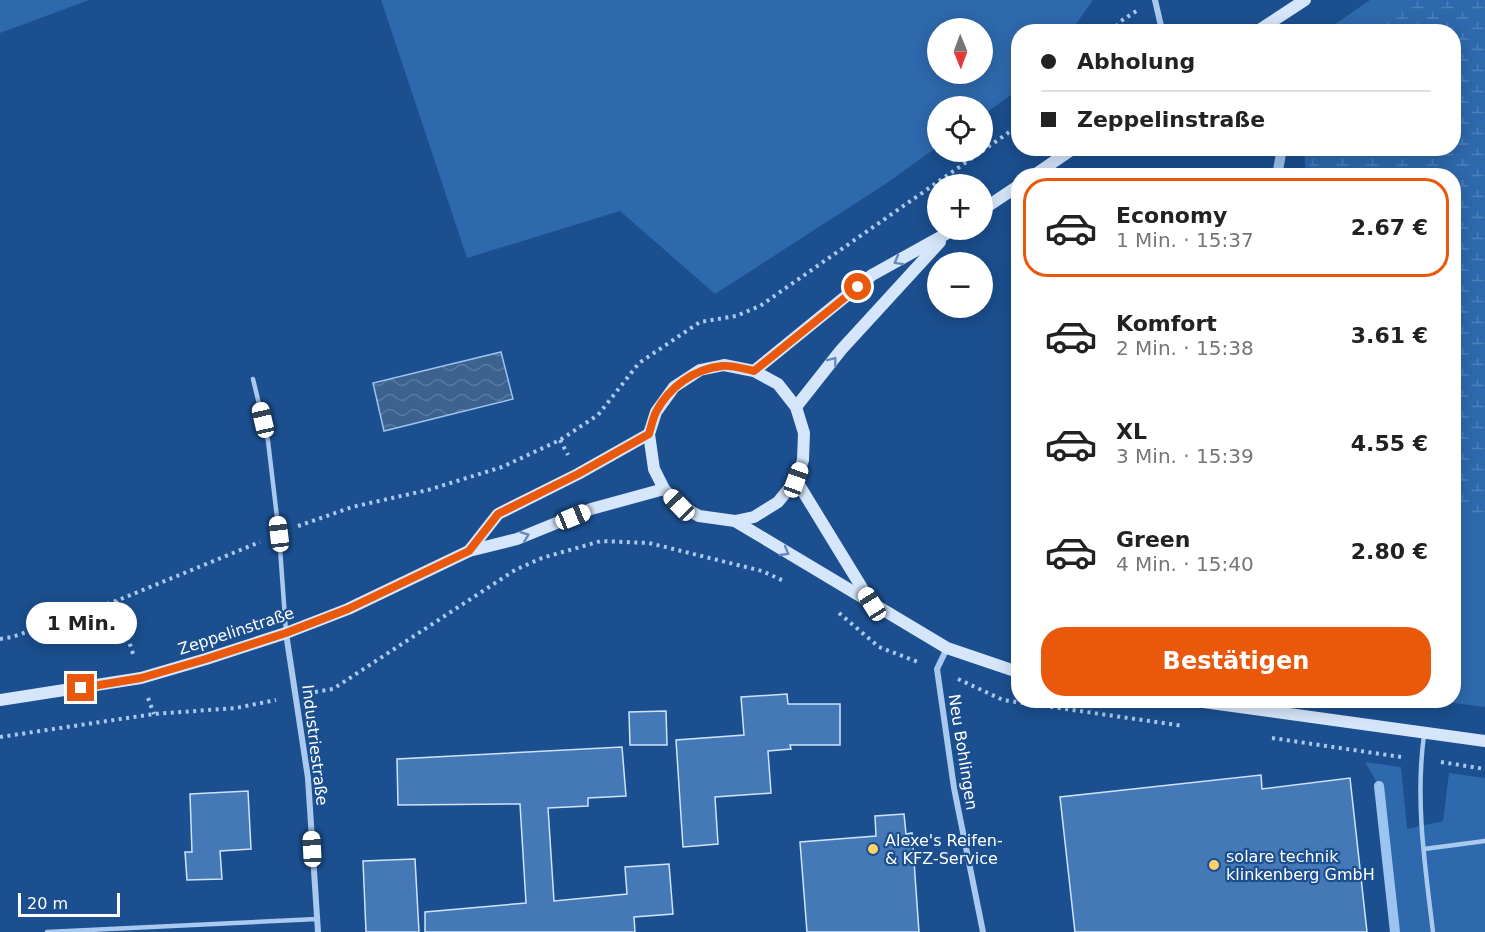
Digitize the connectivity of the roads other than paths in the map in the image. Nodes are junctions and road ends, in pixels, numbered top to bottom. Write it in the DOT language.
graph roads {
  1 [pos="1155,0"];
  2 [pos="1305,0"];
  3 [pos="1161,24"];
  4 [pos="1268,24"];
  5 [pos="1062,156"];
  6 [pos="1045,168"];
  7 [pos="1011,191"];
  8 [pos="993,203"];
  9 [pos="935,240"];
  10 [pos="943,240"];
  11 [pos="754,371"];
  12 [pos="253,379"];
  13 [pos="796,407"];
  14 [pos="649,434"];
  15 [pos="796,480"];
  16 [pos="664,489"];
  17 [pos="735,521"];
  18 [pos="469,551"];
  19 [pos="872,604"];
  20 [pos="286,633"];
  21 [pos="947,648"];
  22 [pos="1011,670"];
  23 [pos="0,700"];
  24 [pos="1248,708"];
  25 [pos="1425,732"];
  26 [pos="1485,741"];
  27 [pos="1485,841"];
  28 [pos="1424,849"];
  29 [pos="317,919"];
  30 [pos="47,932"];
  31 [pos="318,932"];
  32 [pos="982,932"];
  33 [pos="1432,932"];
  1 -- 3 [label="street"];
  2 -- 4 [label="main road"];
  5 -- 6 [label="main road"];
  7 -- 8 [label="main road"];
  9 -- 11 [label="main road, one-way"];
  13 -- 10 [label="main road, one-way"];
  11 -- 13 [label="main road"];
  11 -- 14 [label="main road"];
  12 -- 20 [label="lane"];
  13 -- 15 [label="main road"];
  14 -- 16 [label="main road"];
  14 -- 18 [label="main road, Zeppelinstraße"];
  15 -- 17 [label="main road"];
  15 -- 19 [label="main road"];
  16 -- 17 [label="main road"];
  18 -- 16 [label="main road, Zeppelinstraße, one-way"];
  17 -- 19 [label="main road, one-way"];
  18 -- 20 [label="main road, Zeppelinstraße"];
  19 -- 21 [label="main road"];
  20 -- 23 [label="main road, Zeppelinstraße"];
  20 -- 29 [label="street, Industriestraße"];
  21 -- 22 [label="main road"];
  21 -- 32 [label="street, Neu Bohlingen"];
  24 -- 25 [label="main road"];
  25 -- 26 [label="main road"];
  25 -- 28 [label="lane"];
  27 -- 28 [label="lane"];
  28 -- 33 [label="lane"];
  29 -- 30 [label="lane"];
  29 -- 31 [label="street, Industriestraße"];
}
